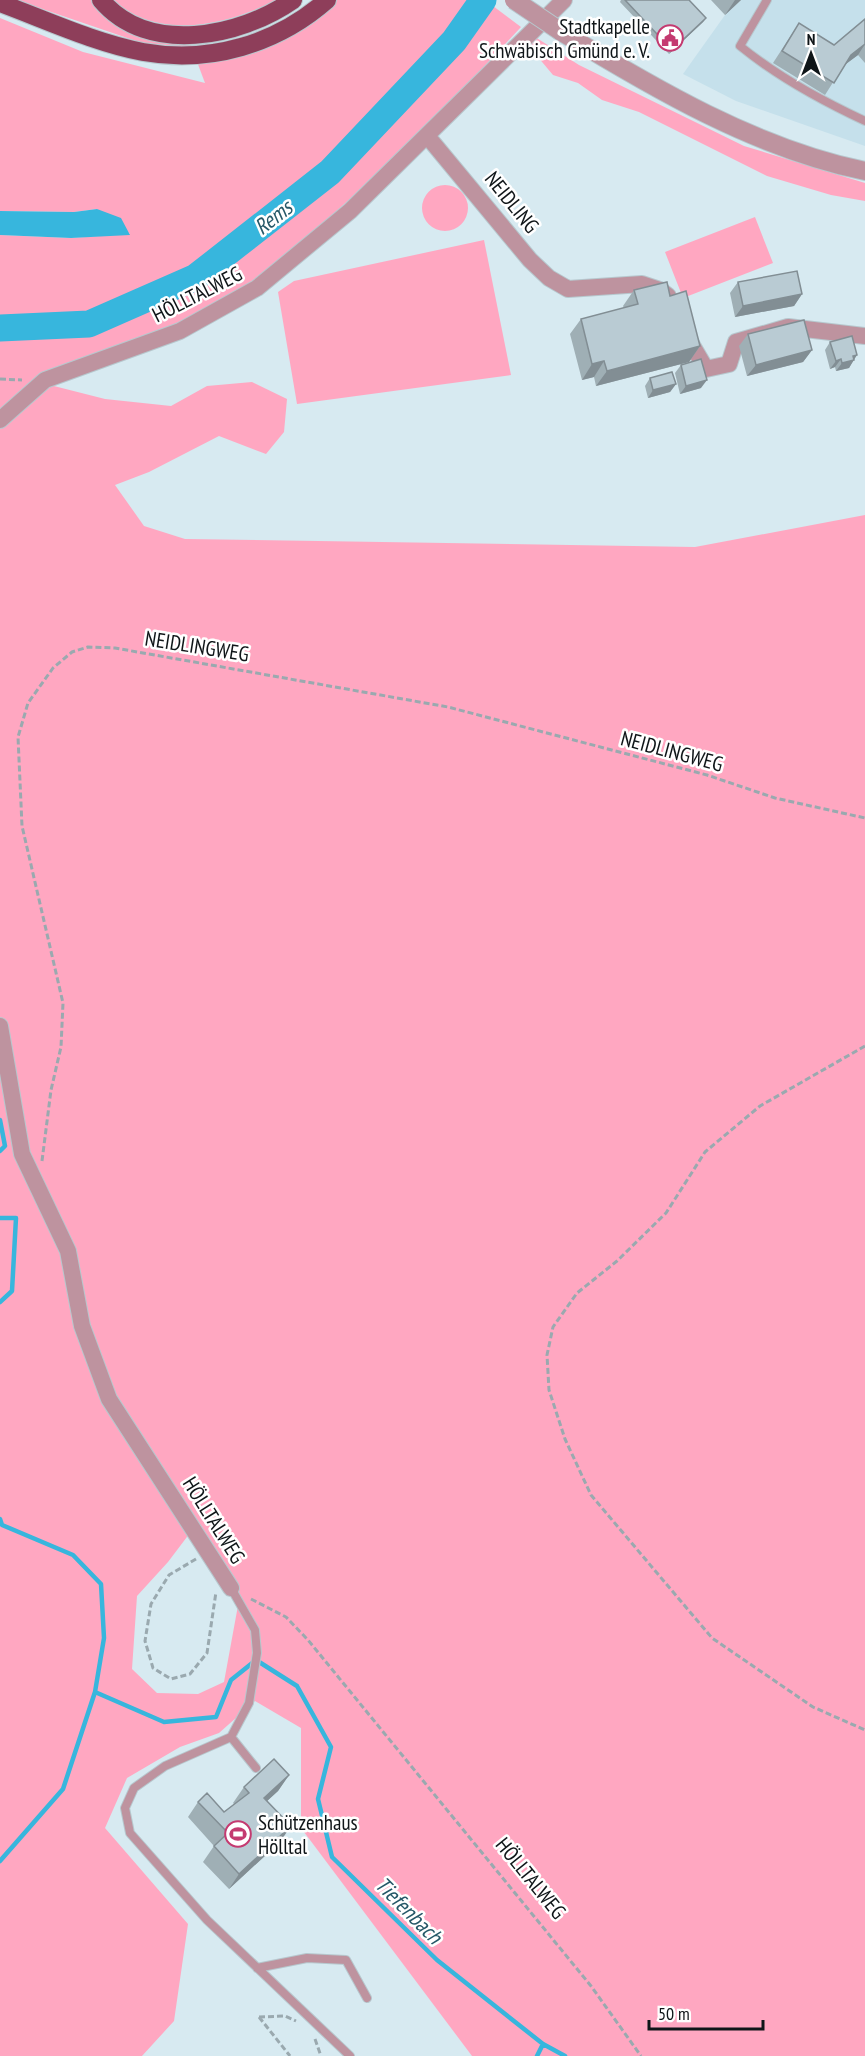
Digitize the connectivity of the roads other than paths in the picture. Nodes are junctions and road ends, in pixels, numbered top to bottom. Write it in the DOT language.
graph roads {
  1 [pos="101,0"];
  2 [pos="293,0"];
  3 [pos="327,0"];
  4 [pos="514,0"];
  5 [pos="564,0"];
  6 [pos="767,0"];
  7 [pos="0,3"];
  8 [pos="865,121"];
  9 [pos="428,137"];
  10 [pos="865,171"];
  11 [pos="865,336"];
  12 [pos="0,420"];
  13 [pos="0,1026"];
  14 [pos="231,1588"];
  15 [pos="231,1737"];
  16 [pos="256,1768"];
  17 [pos="257,1968"];
  18 [pos="367,1998"];
  19 [pos="350,2056"];
  1 -- 2 [label="highway"];
  3 -- 7 [label="highway"];
  4 -- 10 [label="street, bridge"];
  5 -- 9 [label="street, HÖLLTALWEG"];
  6 -- 8 [label="lane"];
  9 -- 11 [label="street, NEIDLING"];
  9 -- 12 [label="street, HÖLLTALWEG"];
  13 -- 14 [label="street, HÖLLTALWEG"];
  14 -- 15 [label="lane"];
  15 -- 16 [label="lane"];
  15 -- 17 [label="lane"];
  17 -- 18 [label="lane"];
  17 -- 19 [label="lane"];
}
